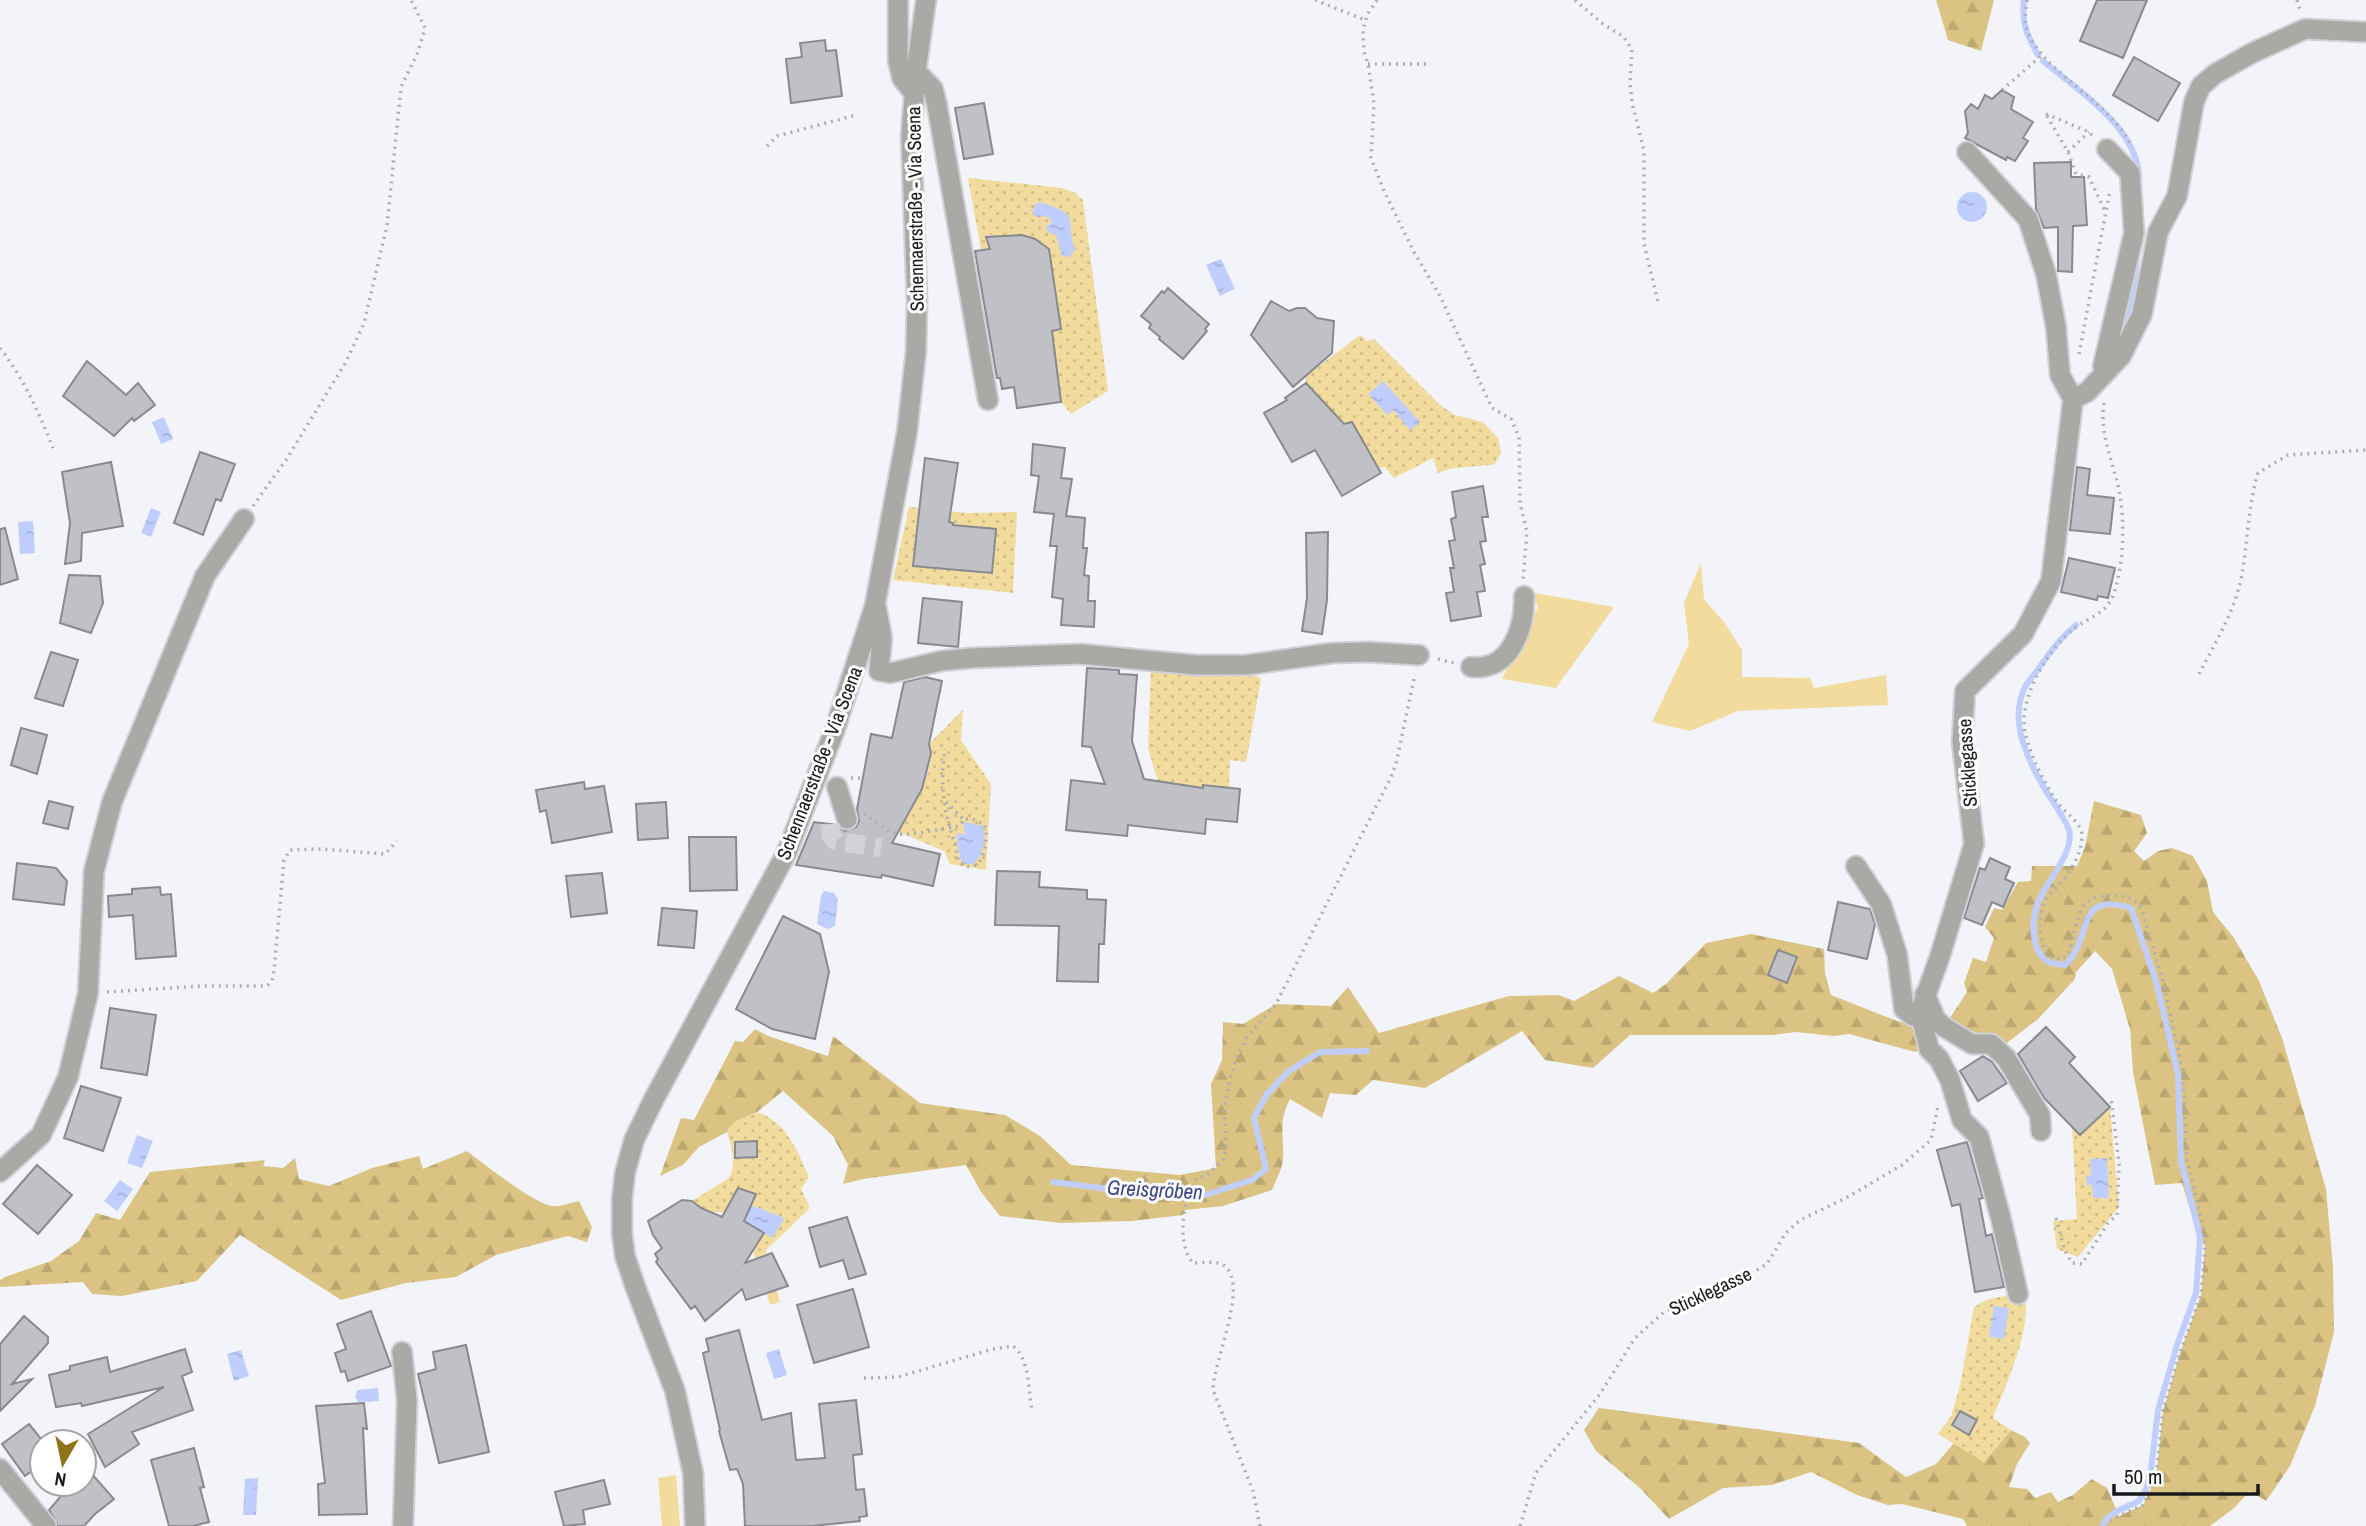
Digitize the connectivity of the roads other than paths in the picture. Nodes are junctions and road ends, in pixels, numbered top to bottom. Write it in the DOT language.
graph roads {
  1 [pos="898,0"];
  2 [pos="926,0"];
  3 [pos="2366,32"];
  4 [pos="916,71"];
  5 [pos="914,93"];
  6 [pos="2107,149"];
  7 [pos="1967,152"];
  8 [pos="2110,367"];
  9 [pos="2073,399"];
  10 [pos="988,400"];
  11 [pos="244,519"];
  12 [pos="1524,596"];
  13 [pos="875,605"];
  14 [pos="1419,654"];
  15 [pos="1471,667"];
  16 [pos="837,787"];
  17 [pos="852,814"];
  18 [pos="1856,866"];
  19 [pos="1922,1010"];
  20 [pos="2041,1131"];
  21 [pos="0,1172"];
  22 [pos="2018,1294"];
  23 [pos="402,1352"];
  24 [pos="0,1469"];
  25 [pos="46,1526"];
  26 [pos="403,1526"];
  27 [pos="695,1526"];
  1 -- 5 [label="street"];
  2 -- 4 [label="street, Schennaerstraße - Via Scena"];
  3 -- 8 [label="street"];
  4 -- 5 [label="street, Schennaerstraße - Via Scena"];
  4 -- 10 [label="street"];
  5 -- 13 [label="street, Schennaerstraße - Via Scena"];
  6 -- 8 [label="street"];
  7 -- 9 [label="street"];
  8 -- 9 [label="street"];
  9 -- 19 [label="street, Sticklegasse"];
  11 -- 21 [label="street"];
  12 -- 15 [label="street"];
  13 -- 14 [label="street, Schennaerstraße - Via Scena"];
  13 -- 27 [label="street, Schennaerstraße - Via Scena"];
  16 -- 17 [label="street"];
  18 -- 19 [label="street"];
  19 -- 20 [label="street"];
  19 -- 22 [label="street"];
  23 -- 26 [label="street"];
  24 -- 25 [label="street"];
}
